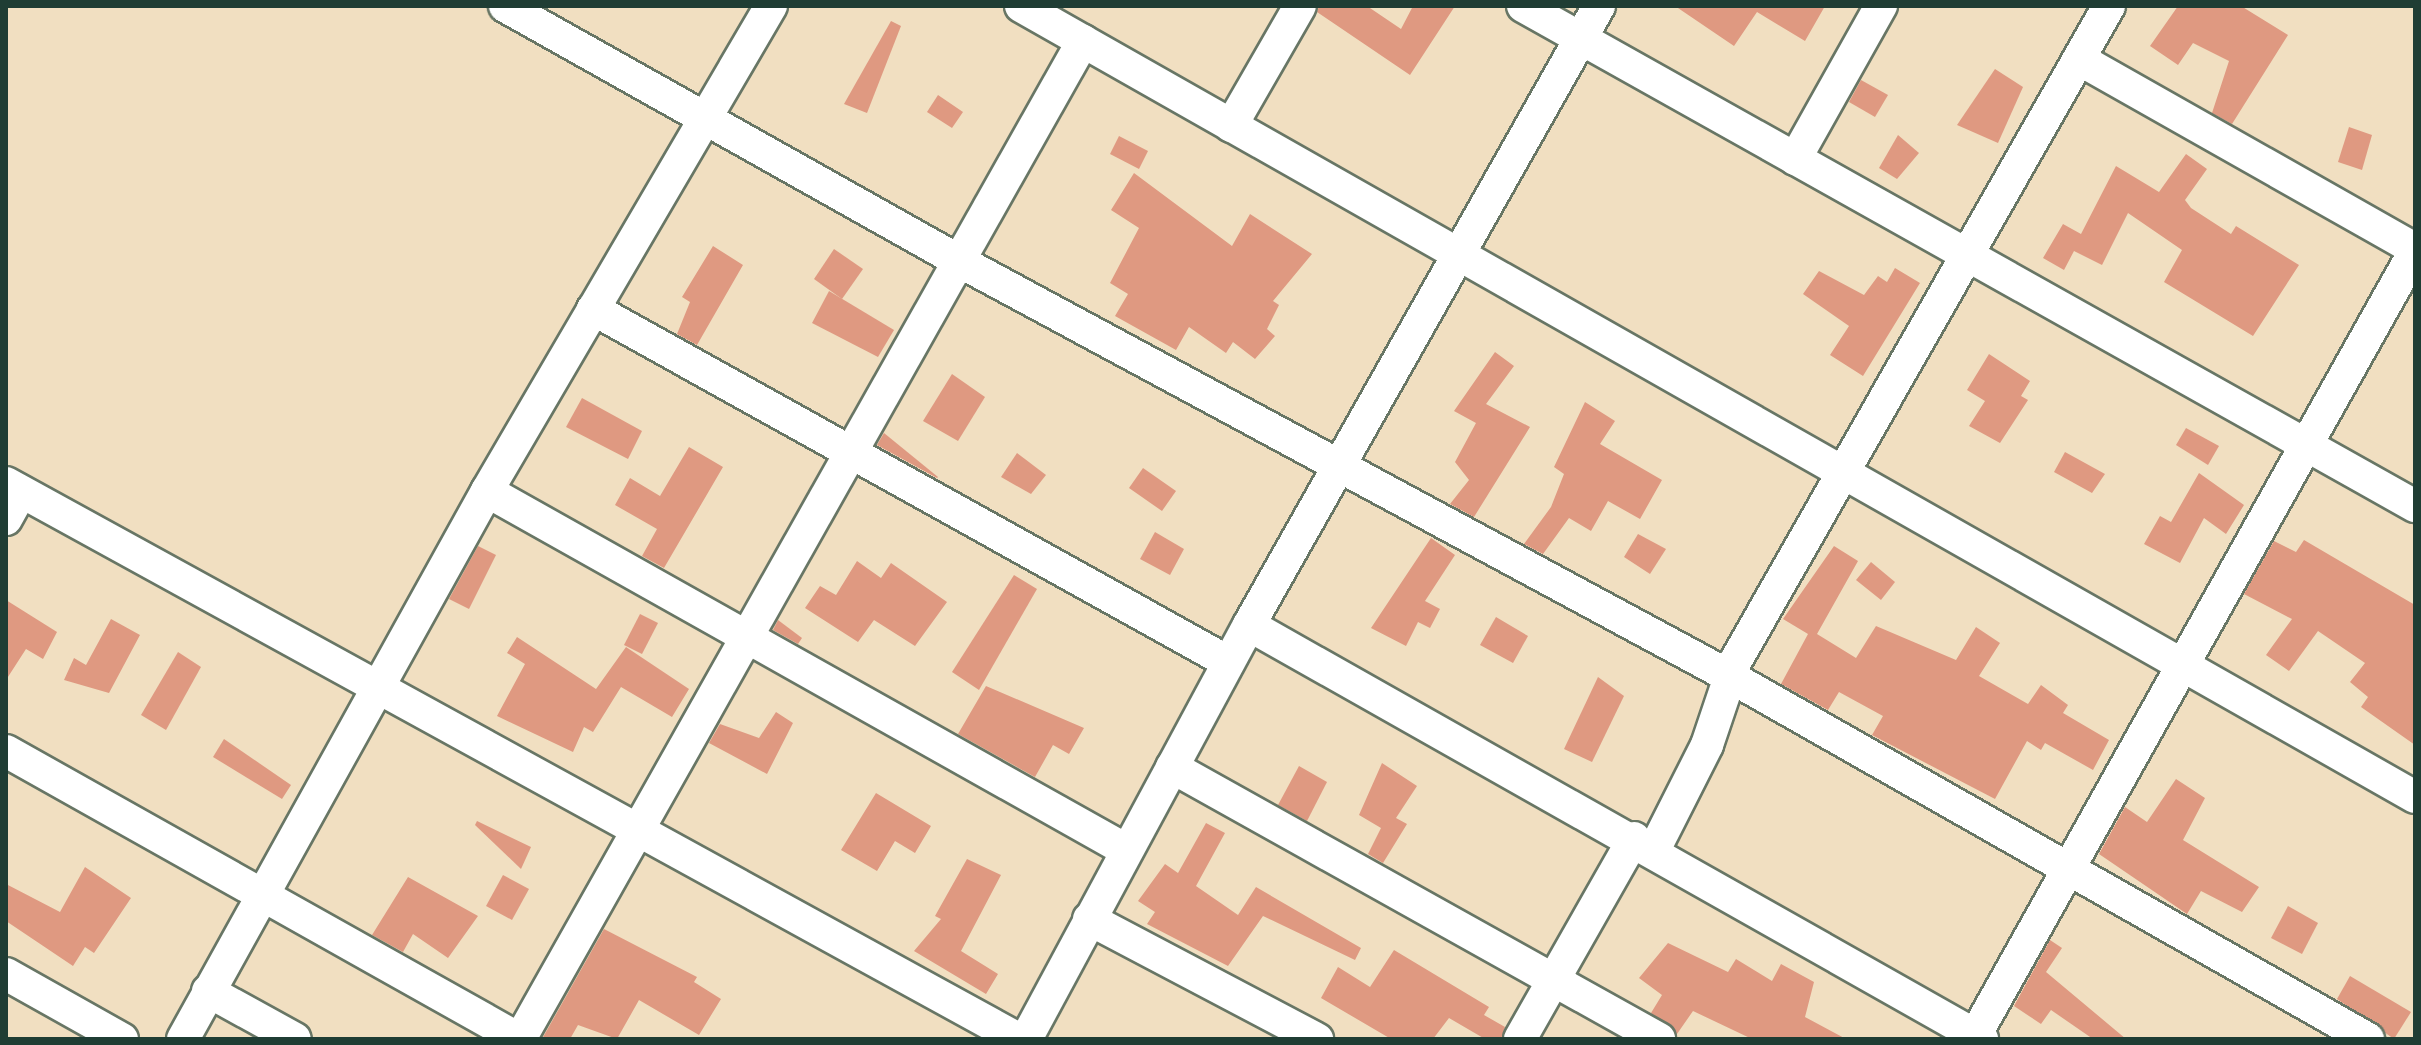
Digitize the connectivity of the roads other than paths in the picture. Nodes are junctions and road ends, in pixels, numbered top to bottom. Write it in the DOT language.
graph roads {
  1 [pos="505,6"];
  2 [pos="771,6"];
  3 [pos="1021,6"];
  4 [pos="1300,6"];
  5 [pos="1523,6"];
  6 [pos="1599,6"];
  7 [pos="1881,6"];
  8 [pos="2109,6"];
  9 [pos="1580,40"];
  10 [pos="1083,41"];
  11 [pos="2079,59"];
  12 [pos="705,120"];
  13 [pos="1231,126"];
  14 [pos="1795,159"];
  15 [pos="1458,250"];
  16 [pos="2415,250"];
  17 [pos="1968,256"];
  18 [pos="959,261"];
  19 [pos="593,309"];
  20 [pos="2307,446"];
  21 [pos="848,454"];
  22 [pos="1337,467"];
  23 [pos="1842,473"];
  24 [pos="487,491"];
  25 [pos="11,498"];
  26 [pos="2415,506"];
  27 [pos="1249,625"];
  28 [pos="745,638"];
  29 [pos="1228,662"];
  30 [pos="2182,667"];
  31 [pos="1729,676"];
  32 [pos="377,693"];
  33 [pos="6,751"];
  34 [pos="1172,767"];
  35 [pos="2415,797"];
  36 [pos="637,832"];
  37 [pos="1644,844"];
  38 [pos="1126,850"];
  39 [pos="2070,870"];
  40 [pos="261,894"];
  41 [pos="1089,919"];
  42 [pos="6,974"];
  43 [pos="1555,980"];
  44 [pos="208,991"];
  45 [pos="1976,1038"];
  46 [pos="122,1039"];
  47 [pos="183,1039"];
  48 [pos="295,1039"];
  49 [pos="520,1039"];
  50 [pos="1018,1039"];
  51 [pos="1026,1039"];
  52 [pos="1317,1039"];
  53 [pos="1520,1039"];
  54 [pos="1659,1039"];
  55 [pos="2368,1039"];
  1 -- 12 [label="street"];
  2 -- 12 [label="street"];
  3 -- 10 [label="street"];
  4 -- 13 [label="street"];
  5 -- 9 [label="street"];
  6 -- 9 [label="street"];
  7 -- 14 [label="street"];
  8 -- 11 [label="street"];
  9 -- 14 [label="street"];
  9 -- 15 [label="street"];
  10 -- 13 [label="street"];
  10 -- 18 [label="street"];
  11 -- 16 [label="street"];
  11 -- 17 [label="street"];
  12 -- 18 [label="street"];
  12 -- 19 [label="street"];
  13 -- 15 [label="street"];
  14 -- 17 [label="street"];
  15 -- 22 [label="street"];
  15 -- 23 [label="street"];
  16 -- 20 [label="street"];
  17 -- 20 [label="street"];
  17 -- 23 [label="street"];
  18 -- 21 [label="street"];
  18 -- 22 [label="street"];
  19 -- 21 [label="street"];
  19 -- 24 [label="street"];
  20 -- 26 [label="street"];
  20 -- 30 [label="street"];
  21 -- 28 [label="street"];
  21 -- 29 [label="street"];
  22 -- 27 [label="street"];
  22 -- 31 [label="street"];
  23 -- 30 [label="street"];
  23 -- 31 [label="street"];
  24 -- 28 [label="street"];
  24 -- 32 [label="street"];
  25 -- 32 [label="street"];
  27 -- 29 [label="street"];
  27 -- 37 [label="street"];
  28 -- 36 [label="street"];
  28 -- 38 [label="street"];
  29 -- 34 [label="street"];
  30 -- 35 [label="street"];
  30 -- 39 [label="street"];
  31 -- 37 [label="street"];
  31 -- 39 [label="street"];
  32 -- 36 [label="street"];
  32 -- 40 [label="street"];
  33 -- 40 [label="street"];
  34 -- 38 [label="street"];
  34 -- 43 [label="street"];
  36 -- 49 [label="street"];
  36 -- 50 [label="street"];
  37 -- 43 [label="street"];
  37 -- 45 [label="street"];
  38 -- 41 [label="street"];
  39 -- 45 [label="street"];
  39 -- 55 [label="street"];
  40 -- 44 [label="street"];
  40 -- 49 [label="street"];
  41 -- 51 [label="street"];
  41 -- 52 [label="street"];
  42 -- 46 [label="street"];
  43 -- 53 [label="street"];
  43 -- 54 [label="street"];
  44 -- 47 [label="street"];
  44 -- 48 [label="street"];
}
